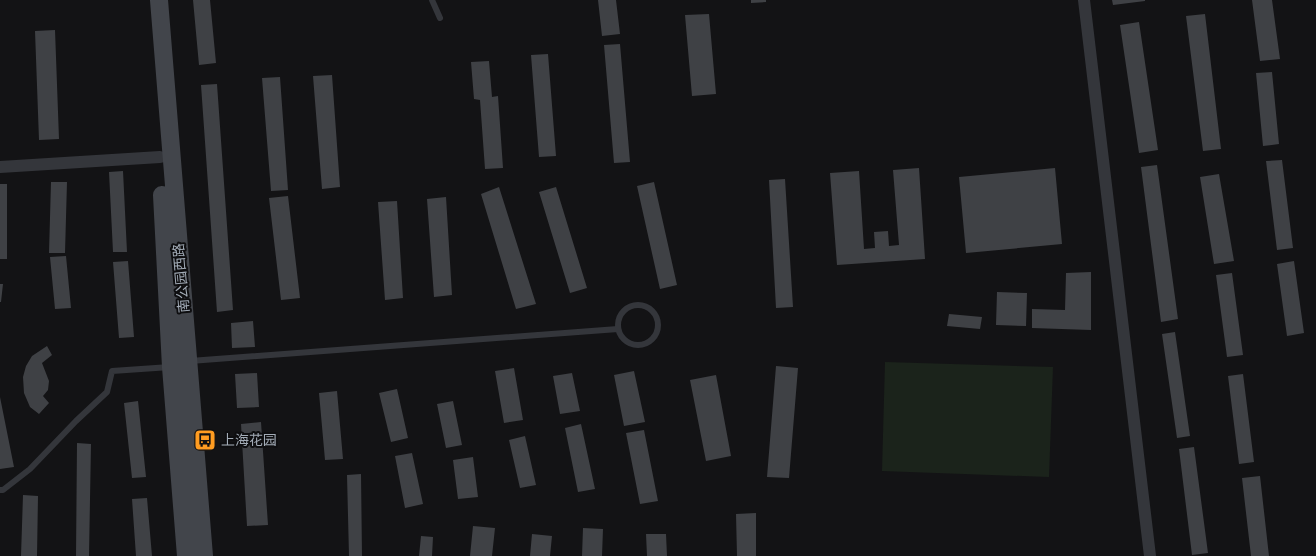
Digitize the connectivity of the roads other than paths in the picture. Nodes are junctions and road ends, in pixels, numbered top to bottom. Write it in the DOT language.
graph roads {
  1 [pos="147,0"];
  2 [pos="158,0"];
  3 [pos="432,0"];
  4 [pos="1084,0"];
  5 [pos="440,18"];
  6 [pos="160,157"];
  7 [pos="0,167"];
  8 [pos="618,329"];
  9 [pos="179,364"];
  10 [pos="0,490"];
  11 [pos="186,556"];
  12 [pos="204,556"];
  13 [pos="1150,556"];
  1 -- 6 [label="main road, 南公园西路"];
  2 -- 9 [label="main road, 南公园西路"];
  3 -- 5 [label="lane"];
  4 -- 13 [label="street"];
  6 -- 7 [label="street"];
  6 -- 9 [label="main road, 南公园西路"];
  8 -- 8 [label="lane"];
  8 -- 9 [label="lane"];
  9 -- 10 [label="lane"];
  9 -- 11 [label="main road, 南公园西路"];
  9 -- 12 [label="main road, 南公园西路"];
}
